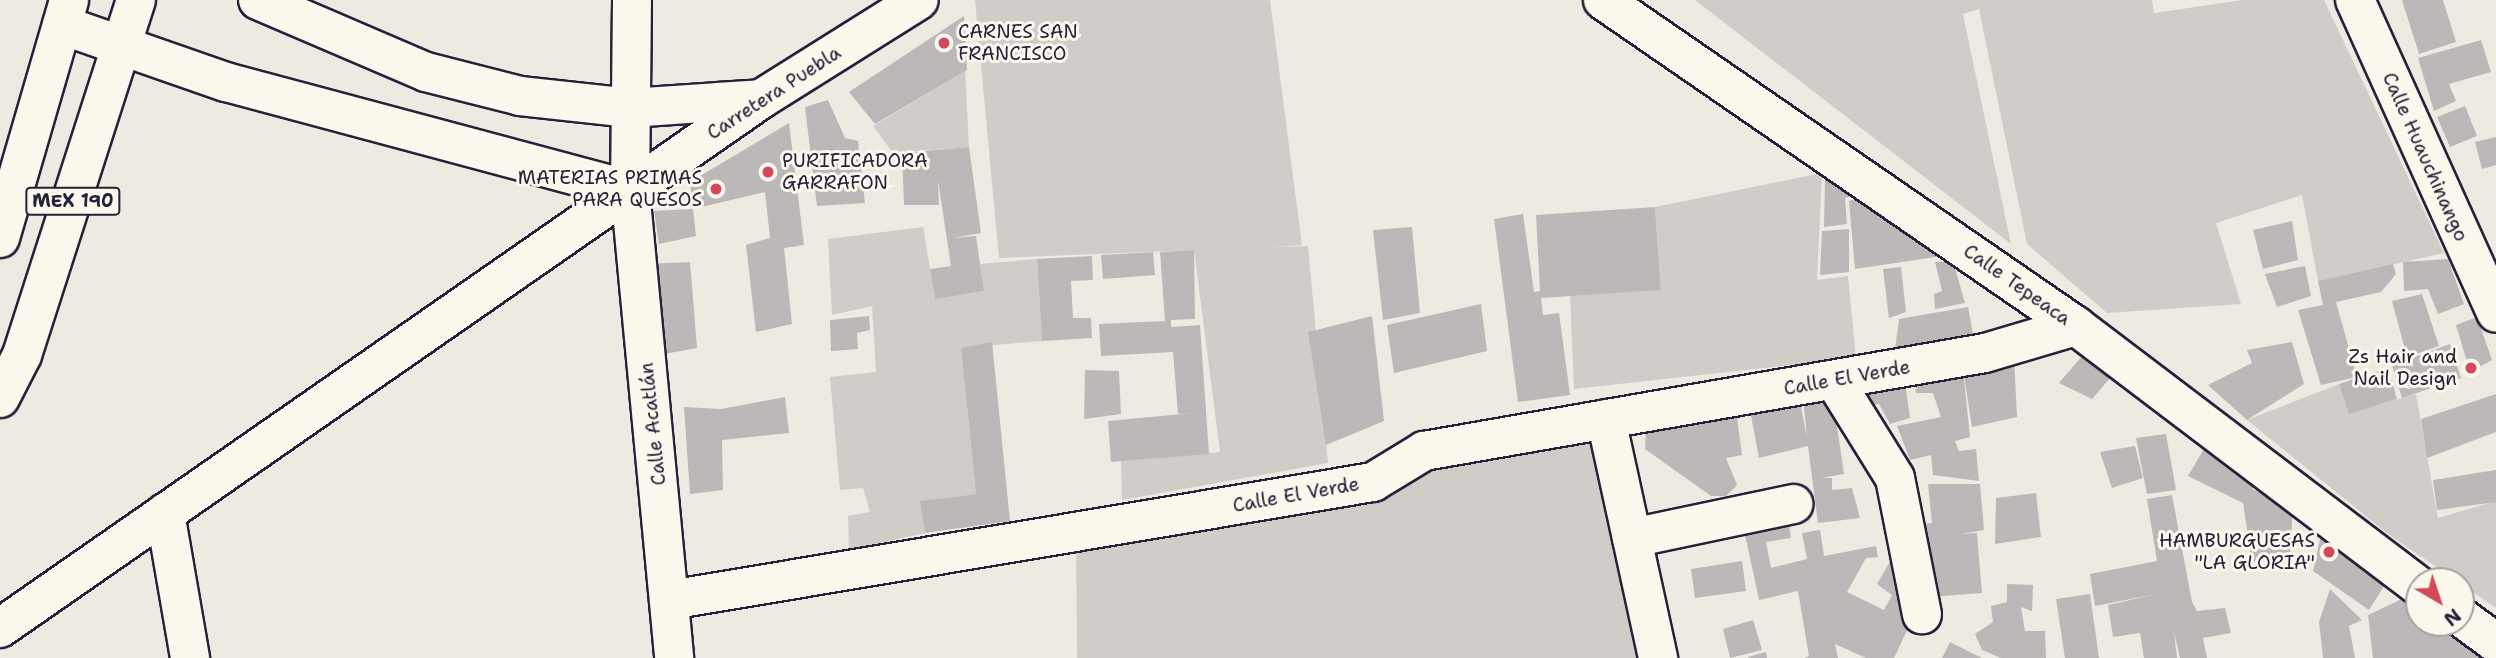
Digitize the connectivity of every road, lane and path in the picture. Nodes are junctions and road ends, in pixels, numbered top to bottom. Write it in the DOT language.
graph roads {
  1 [pos="136,0"];
  2 [pos="258,0"];
  3 [pos="632,0"];
  4 [pos="919,0"];
  5 [pos="1603,0"];
  6 [pos="2355,0"];
  7 [pos="66,12"];
  8 [pos="125,44"];
  9 [pos="761,99"];
  10 [pos="630,108"];
  11 [pos="630,190"];
  12 [pos="4,215"];
  13 [pos="2487,275"];
  14 [pos="2496,313"];
  15 [pos="2076,326"];
  16 [pos="1834,380"];
  17 [pos="0,398"];
  18 [pos="1606,419"];
  19 [pos="1793,504"];
  20 [pos="165,513"];
  21 [pos="1632,538"];
  22 [pos="2405,575"];
  23 [pos="670,600"];
  24 [pos="1922,614"];
  25 [pos="2475,627"];
  26 [pos="0,628"];
  27 [pos="2496,643"];
  28 [pos="190,658"];
  29 [pos="674,658"];
  30 [pos="1658,658"];
  1 -- 8 [label="street, MEX 190"];
  2 -- 10 [label="street"];
  3 -- 10 [label="street, Calle Acatlán"];
  4 -- 9 [label="street, Carretera Puebla"];
  5 -- 15 [label="street, Calle Tepeaca"];
  6 -- 13 [label="street, Calle Huauchinango"];
  7 -- 8 [label="street"];
  7 -- 12 [label="street, MEX 190"];
  8 -- 11 [label="street"];
  8 -- 17 [label="street, MEX 190"];
  9 -- 10 [label="street"];
  9 -- 11 [label="street, Carretera Puebla"];
  10 -- 11 [label="street, Calle Acatlán"];
  11 -- 20 [label="street, Carretera Puebla"];
  11 -- 23 [label="street, Calle Acatlán"];
  13 -- 14 [label="street, Calle Huauchinango"];
  15 -- 16 [label="street, Calle El Verde"];
  15 -- 22 [label="street, Calle Tepeaca"];
  16 -- 18 [label="street, Calle El Verde"];
  16 -- 24 [label="street"];
  18 -- 21 [label="street"];
  18 -- 23 [label="street, Calle El Verde"];
  19 -- 21 [label="street"];
  20 -- 26 [label="street, Carretera Puebla"];
  20 -- 28 [label="street"];
  21 -- 30 [label="street"];
  23 -- 29 [label="street, Calle Acatlán"];
  25 -- 27 [label="street"];
}
